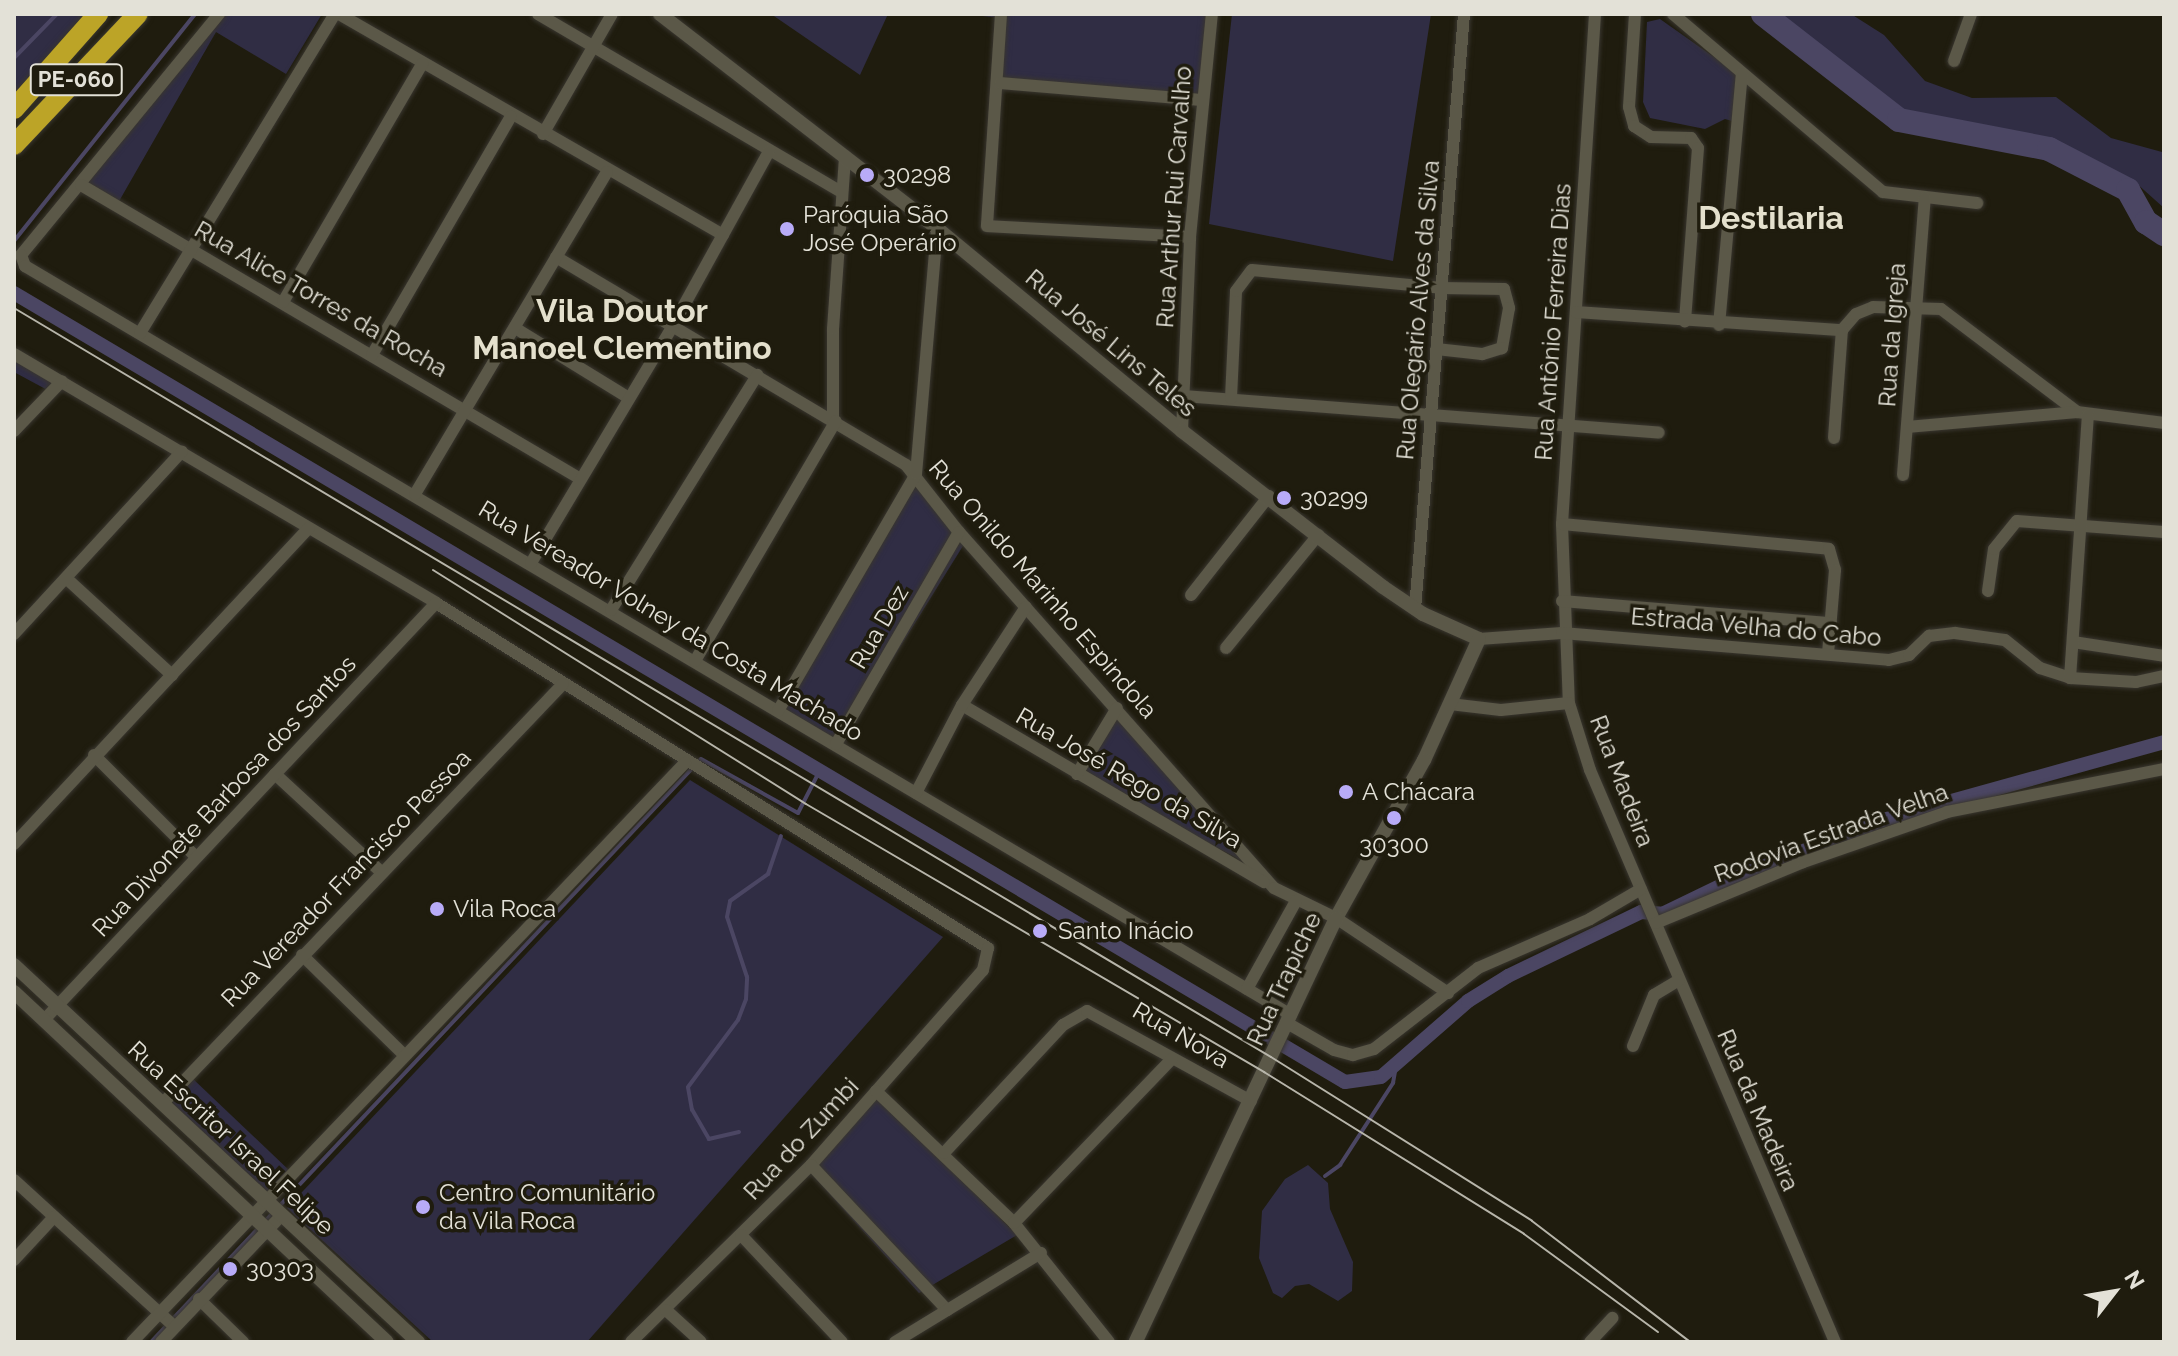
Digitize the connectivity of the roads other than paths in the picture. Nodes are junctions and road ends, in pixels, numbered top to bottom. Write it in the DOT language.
graph roads {
  1 [pos="98,14"];
  2 [pos="138,14"];
  3 [pos="219,14"];
  4 [pos="337,14"];
  5 [pos="538,14"];
  6 [pos="612,14"];
  7 [pos="660,14"];
  8 [pos="1001,14"];
  9 [pos="1212,14"];
  10 [pos="1464,14"];
  11 [pos="1595,14"];
  12 [pos="1635,14"];
  13 [pos="1673,14"];
  14 [pos="1971,14"];
  15 [pos="592,46"];
  16 [pos="1954,61"];
  17 [pos="422,64"];
  18 [pos="1742,74"];
  19 [pos="1000,83"];
  20 [pos="1201,100"];
  21 [pos="14,109"];
  22 [pos="511,116"];
  23 [pos="543,134"];
  24 [pos="14,145"];
  25 [pos="769,151"];
  26 [pos="845,156"];
  27 [pos="607,172"];
  28 [pos="81,185"];
  29 [pos="841,192"];
  30 [pos="1925,198"];
  31 [pos="1977,203"];
  32 [pos="937,229"];
  33 [pos="723,235"];
  34 [pos="1190,237"];
  35 [pos="193,249"];
  36 [pos="556,257"];
  37 [pos="1441,288"];
  38 [pos="283,302"];
  39 [pos="1915,308"];
  40 [pos="1576,312"];
  41 [pos="1685,322"];
  42 [pos="1719,325"];
  43 [pos="672,327"];
  44 [pos="515,328"];
  45 [pos="1842,330"];
  46 [pos="140,333"];
  47 [pos="1436,349"];
  48 [pos="14,354"];
  49 [pos="372,355"];
  50 [pos="757,375"];
  51 [pos="62,381"];
  52 [pos="1183,396"];
  53 [pos="629,398"];
  54 [pos="1231,398"];
  55 [pos="465,409"];
  56 [pos="1432,413"];
  57 [pos="2082,414"];
  58 [pos="834,420"];
  59 [pos="2164,423"];
  60 [pos="1568,426"];
  61 [pos="1907,427"];
  62 [pos="14,431"];
  63 [pos="1182,431"];
  64 [pos="1659,433"];
  65 [pos="1834,438"];
  66 [pos="182,451"];
  67 [pos="916,474"];
  68 [pos="1903,475"];
  69 [pos="579,478"];
  70 [pos="415,494"];
  71 [pos="1269,496"];
  72 [pos="1562,524"];
  73 [pos="2080,524"];
  74 [pos="309,528"];
  75 [pos="959,532"];
  76 [pos="2164,532"];
  77 [pos="1318,535"];
  78 [pos="531,563"];
  79 [pos="66,578"];
  80 [pos="1988,591"];
  81 [pos="1191,595"];
  82 [pos="1562,601"];
  83 [pos="436,603"];
  84 [pos="1026,607"];
  85 [pos="1415,609"];
  86 [pos="611,610"];
  87 [pos="1831,623"];
  88 [pos="1562,633"];
  89 [pos="14,634"];
  90 [pos="1479,639"];
  91 [pos="2073,642"];
  92 [pos="1226,648"];
  93 [pos="1828,654"];
  94 [pos="2164,656"];
  95 [pos="695,661"];
  96 [pos="172,675"];
  97 [pos="2164,676"];
  98 [pos="2070,678"];
  99 [pos="563,684"];
  100 [pos="1569,703"];
  101 [pos="1450,704"];
  102 [pos="962,705"];
  103 [pos="1117,708"];
  104 [pos="778,711"];
  105 [pos="836,744"];
  106 [pos="94,755"];
  107 [pos="690,766"];
  108 [pos="2164,769"];
  109 [pos="275,774"];
  110 [pos="1077,774"];
  111 [pos="916,793"];
  112 [pos="14,844"];
  113 [pos="195,856"];
  114 [pos="380,871"];
  115 [pos="1274,888"];
  116 [pos="1642,892"];
  117 [pos="1296,901"];
  118 [pos="1336,918"];
  119 [pos="1655,921"];
  120 [pos="302,955"];
  121 [pos="14,965"];
  122 [pos="1679,980"];
  123 [pos="1247,989"];
  124 [pos="14,992"];
  125 [pos="1448,993"];
  126 [pos="58,1006"];
  127 [pos="44,1020"];
  128 [pos="1287,1024"];
  129 [pos="1633,1046"];
  130 [pos="404,1055"];
  131 [pos="1172,1059"];
  132 [pos="876,1091"];
  133 [pos="1251,1101"];
  134 [pos="163,1103"];
  135 [pos="944,1153"];
  136 [pos="811,1165"];
  137 [pos="14,1180"];
  138 [pos="264,1200"];
  139 [pos="250,1214"];
  140 [pos="281,1216"];
  141 [pos="54,1217"];
  142 [pos="1014,1223"];
  143 [pos="267,1230"];
  144 [pos="741,1235"];
  145 [pos="1041,1253"];
  146 [pos="14,1260"];
  147 [pos="199,1299"];
  148 [pos="666,1310"];
  149 [pos="947,1310"];
  150 [pos="1612,1318"];
  151 [pos="167,1320"];
  152 [pos="132,1342"];
  153 [pos="161,1342"];
  154 [pos="243,1342"];
  155 [pos="387,1342"];
  156 [pos="418,1342"];
  157 [pos="631,1342"];
  158 [pos="701,1342"];
  159 [pos="842,1342"];
  160 [pos="895,1342"];
  161 [pos="1109,1342"];
  162 [pos="1136,1342"];
  163 [pos="1590,1342"];
  164 [pos="1835,1342"];
  1 -- 21 [label="highway, PE-060"];
  2 -- 24 [label="highway, PE-060"];
  3 -- 28 [label="street"];
  4 -- 17 [label="street"];
  4 -- 35 [label="street"];
  5 -- 15 [label="street"];
  6 -- 15 [label="street"];
  7 -- 26 [label="street, Rua José Lins Teles"];
  8 -- 19 [label="street"];
  9 -- 20 [label="street, Rua Arthur Rui Carvalho"];
  10 -- 37 [label="street, Rua Olegário Alves da Silva"];
  11 -- 40 [label="street, Rua Antônio Ferreira Dias"];
  12 -- 41 [label="street"];
  13 -- 18 [label="street"];
  14 -- 16 [label="street"];
  15 -- 23 [label="street"];
  15 -- 25 [label="street"];
  17 -- 22 [label="street"];
  17 -- 38 [label="street"];
  18 -- 30 [label="street"];
  18 -- 42 [label="street"];
  19 -- 20 [label="street"];
  19 -- 34 [label="street"];
  20 -- 34 [label="street, Rua Arthur Rui Carvalho"];
  22 -- 23 [label="street"];
  22 -- 49 [label="street"];
  23 -- 27 [label="street"];
  25 -- 29 [label="street"];
  25 -- 33 [label="street"];
  26 -- 29 [label="street"];
  26 -- 32 [label="street, Rua José Lins Teles"];
  27 -- 33 [label="street"];
  27 -- 36 [label="street"];
  28 -- 35 [label="street, Rua Alice Torres da Rocha"];
  28 -- 46 [label="street, Rua Vereador Volney da Costa Machado"];
  29 -- 58 [label="street"];
  30 -- 31 [label="street"];
  30 -- 39 [label="street, Rua da Igreja"];
  32 -- 63 [label="street, Rua José Lins Teles"];
  32 -- 67 [label="street"];
  33 -- 43 [label="street"];
  34 -- 52 [label="street, Rua Arthur Rui Carvalho"];
  35 -- 38 [label="street, Rua Alice Torres da Rocha"];
  35 -- 46 [label="street"];
  36 -- 43 [label="street, Rua Onildo Marinho Espindola"];
  36 -- 44 [label="street"];
  37 -- 47 [label="street, Rua Olegário Alves da Silva"];
  37 -- 47 [label="street"];
  37 -- 54 [label="street"];
  38 -- 49 [label="street, Rua Alice Torres da Rocha"];
  39 -- 45 [label="street"];
  39 -- 57 [label="street"];
  39 -- 61 [label="street, Rua da Igreja"];
  40 -- 41 [label="street"];
  40 -- 60 [label="street, Rua Antônio Ferreira Dias"];
  41 -- 42 [label="street"];
  42 -- 45 [label="street"];
  43 -- 50 [label="street, Rua Onildo Marinho Espindola"];
  43 -- 53 [label="street"];
  44 -- 53 [label="street"];
  44 -- 55 [label="street"];
  45 -- 65 [label="street"];
  46 -- 70 [label="street, Rua Vereador Volney da Costa Machado"];
  47 -- 56 [label="street, Rua Olegário Alves da Silva"];
  48 -- 51 [label="street"];
  49 -- 55 [label="street, Rua Alice Torres da Rocha"];
  50 -- 58 [label="street, Rua Onildo Marinho Espindola"];
  50 -- 86 [label="street"];
  51 -- 62 [label="street"];
  51 -- 66 [label="street"];
  52 -- 54 [label="street"];
  52 -- 63 [label="street, Rua Arthur Rui Carvalho"];
  53 -- 69 [label="street"];
  54 -- 56 [label="street"];
  55 -- 69 [label="street, Rua Alice Torres da Rocha"];
  55 -- 70 [label="street"];
  56 -- 60 [label="street"];
  56 -- 85 [label="street, Rua Olegário Alves da Silva"];
  57 -- 59 [label="street"];
  57 -- 61 [label="street"];
  57 -- 73 [label="street"];
  58 -- 67 [label="street, Rua Onildo Marinho Espindola"];
  58 -- 95 [label="street"];
  60 -- 64 [label="street"];
  60 -- 72 [label="street, Rua Antônio Ferreira Dias"];
  61 -- 68 [label="street, Rua da Igreja"];
  63 -- 71 [label="street, Rua José Lins Teles"];
  66 -- 74 [label="street"];
  66 -- 79 [label="street"];
  67 -- 75 [label="street, Rua Onildo Marinho Espindola"];
  67 -- 104 [label="street"];
  69 -- 78 [label="street"];
  70 -- 78 [label="street, Rua Vereador Volney da Costa Machado"];
  71 -- 77 [label="street, Rua José Lins Teles"];
  71 -- 81 [label="street"];
  72 -- 82 [label="street, Rua Antônio Ferreira Dias"];
  72 -- 87 [label="street"];
  73 -- 76 [label="street"];
  73 -- 80 [label="street"];
  73 -- 91 [label="street"];
  74 -- 83 [label="street"];
  74 -- 96 [label="street"];
  75 -- 84 [label="street, Rua Onildo Marinho Espindola"];
  75 -- 105 [label="street, Rua Dez"];
  77 -- 85 [label="street, Rua José Lins Teles"];
  77 -- 92 [label="street"];
  78 -- 86 [label="street, Rua Vereador Volney da Costa Machado"];
  79 -- 89 [label="street"];
  79 -- 96 [label="street"];
  82 -- 87 [label="street"];
  82 -- 88 [label="street, Rua Antônio Ferreira Dias"];
  83 -- 99 [label="street"];
  83 -- 109 [label="street, Rua Divonete Barbosa dos Santos"];
  84 -- 102 [label="street"];
  84 -- 103 [label="street, Rua Onildo Marinho Espindola"];
  85 -- 90 [label="street, Rua José Lins Teles"];
  86 -- 95 [label="street, Rua Vereador Volney da Costa Machado"];
  87 -- 93 [label="street"];
  88 -- 90 [label="street, Rua José Lins Teles"];
  88 -- 93 [label="street, Estrada Velha do Cabo"];
  88 -- 100 [label="street, Rua Madeira"];
  90 -- 101 [label="street, Rua Trapiche"];
  91 -- 94 [label="street"];
  91 -- 98 [label="street"];
  93 -- 98 [label="street, Estrada Velha do Cabo"];
  95 -- 104 [label="street, Rua Vereador Volney da Costa Machado"];
  96 -- 106 [label="street"];
  97 -- 98 [label="street, Estrada Velha do Cabo"];
  99 -- 107 [label="street"];
  99 -- 114 [label="street, Rua Vereador Francisco Pessoa"];
  100 -- 101 [label="street"];
  100 -- 116 [label="street, Rua Madeira"];
  101 -- 118 [label="street, Rua Trapiche"];
  102 -- 110 [label="street, Rua José Rego da Silva"];
  102 -- 111 [label="street"];
  103 -- 110 [label="street"];
  103 -- 115 [label="street, Rua Onildo Marinho Espindola"];
  104 -- 105 [label="street, Rua Vereador Volney da Costa Machado"];
  105 -- 111 [label="street, Rua Vereador Volney da Costa Machado"];
  106 -- 112 [label="street"];
  106 -- 113 [label="street"];
  107 -- 130 [label="street"];
  107 -- 132 [label="street, Rua do Zumbi"];
  108 -- 119 [label="street, Rodovia Estrada Velha"];
  109 -- 113 [label="street, Rua Divonete Barbosa dos Santos"];
  109 -- 114 [label="street"];
  110 -- 115 [label="street, Rua José Rego da Silva"];
  111 -- 123 [label="street, Rua Vereador Volney da Costa Machado"];
  113 -- 126 [label="street, Rua Divonete Barbosa dos Santos"];
  114 -- 120 [label="street, Rua Vereador Francisco Pessoa"];
  115 -- 117 [label="street, Rua Onildo Marinho Espindola"];
  116 -- 119 [label="street, Rua da Madeira"];
  116 -- 125 [label="street"];
  117 -- 118 [label="street, Rua Onildo Marinho Espindola"];
  117 -- 123 [label="street"];
  118 -- 125 [label="street, Rua Onildo Marinho Espindola"];
  118 -- 128 [label="street, Rua Trapiche"];
  119 -- 122 [label="street, Rua da Madeira"];
  120 -- 130 [label="street"];
  120 -- 134 [label="street, Rua Vereador Francisco Pessoa"];
  121 -- 126 [label="street, Rua Escritor Israel Felipe"];
  122 -- 129 [label="street"];
  122 -- 164 [label="street, Rua da Madeira"];
  123 -- 128 [label="street, Rua Vereador Volney da Costa Machado"];
  124 -- 127 [label="street, Rua Escritor Israel Felipe"];
  125 -- 128 [label="street, Rua Vereador Volney da Costa Machado"];
  126 -- 127 [label="street, Rua Divonete Barbosa dos Santos"];
  126 -- 134 [label="street, Rua Escritor Israel Felipe"];
  127 -- 139 [label="street, Rua Escritor Israel Felipe"];
  128 -- 133 [label="street, Rua Trapiche"];
  130 -- 138 [label="street"];
  131 -- 133 [label="street, Rua Nova"];
  131 -- 135 [label="street, Rua Nova"];
  131 -- 142 [label="street"];
  132 -- 135 [label="street"];
  132 -- 136 [label="street, Rua do Zumbi"];
  133 -- 162 [label="street, Rua Trapiche"];
  134 -- 138 [label="street, Rua Escritor Israel Felipe"];
  135 -- 142 [label="street"];
  136 -- 144 [label="street, Rua do Zumbi"];
  136 -- 149 [label="street"];
  137 -- 141 [label="street"];
  138 -- 139 [label="street"];
  138 -- 140 [label="street, Rua Escritor Israel Felipe"];
  139 -- 143 [label="street, Rua Escritor Israel Felipe"];
  139 -- 151 [label="street"];
  140 -- 143 [label="street"];
  140 -- 156 [label="street, Rua Escritor Israel Felipe"];
  141 -- 146 [label="street"];
  141 -- 151 [label="street"];
  142 -- 145 [label="street"];
  143 -- 147 [label="street"];
  143 -- 155 [label="street, Rua Escritor Israel Felipe"];
  144 -- 148 [label="street, Rua do Zumbi"];
  144 -- 159 [label="street"];
  145 -- 149 [label="street"];
  145 -- 161 [label="street"];
  147 -- 151 [label="street"];
  147 -- 154 [label="street"];
  148 -- 157 [label="street, Rua do Zumbi"];
  148 -- 158 [label="street"];
  149 -- 160 [label="street"];
  150 -- 163 [label="street"];
  151 -- 152 [label="street"];
  151 -- 153 [label="street"];
}
